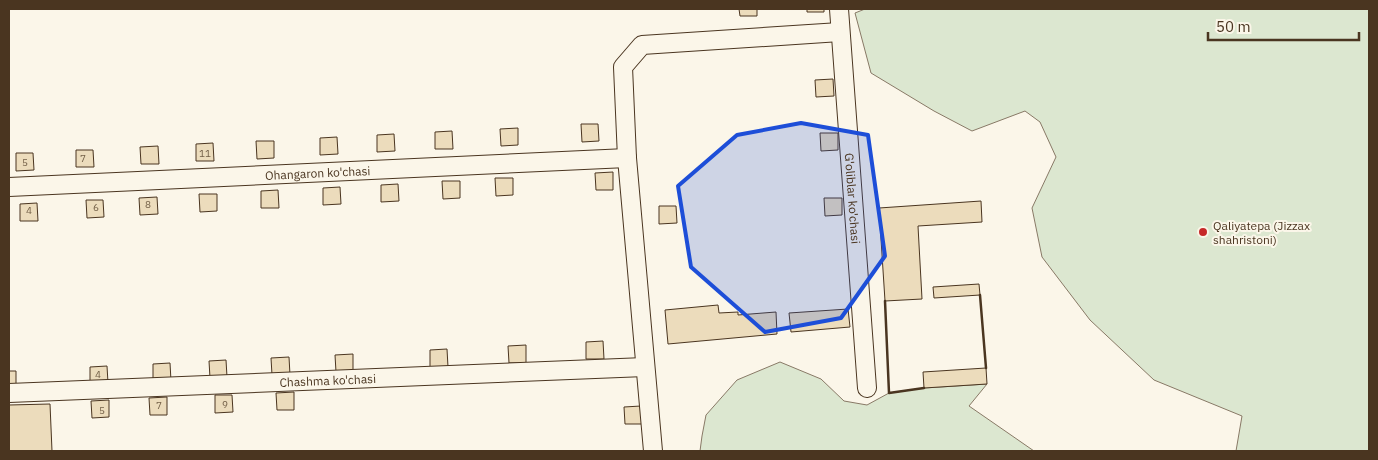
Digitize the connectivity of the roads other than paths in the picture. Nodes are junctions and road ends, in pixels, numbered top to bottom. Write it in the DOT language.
graph roads {
  1 [pos="839,9"];
  2 [pos="840,32"];
  3 [pos="627,158"];
  4 [pos="9,187"];
  5 [pos="645,367"];
  6 [pos="867,388"];
  7 [pos="9,393"];
  8 [pos="653,451"];
  1 -- 2 [label="street, G'oliblar ko'chasi"];
  2 -- 3 [label="street"];
  2 -- 6 [label="street, G'oliblar ko'chasi"];
  3 -- 4 [label="street, Ohangaron ko'chasi"];
  3 -- 5 [label="street"];
  5 -- 7 [label="street, Chashma ko'chasi"];
  5 -- 8 [label="street"];
}
